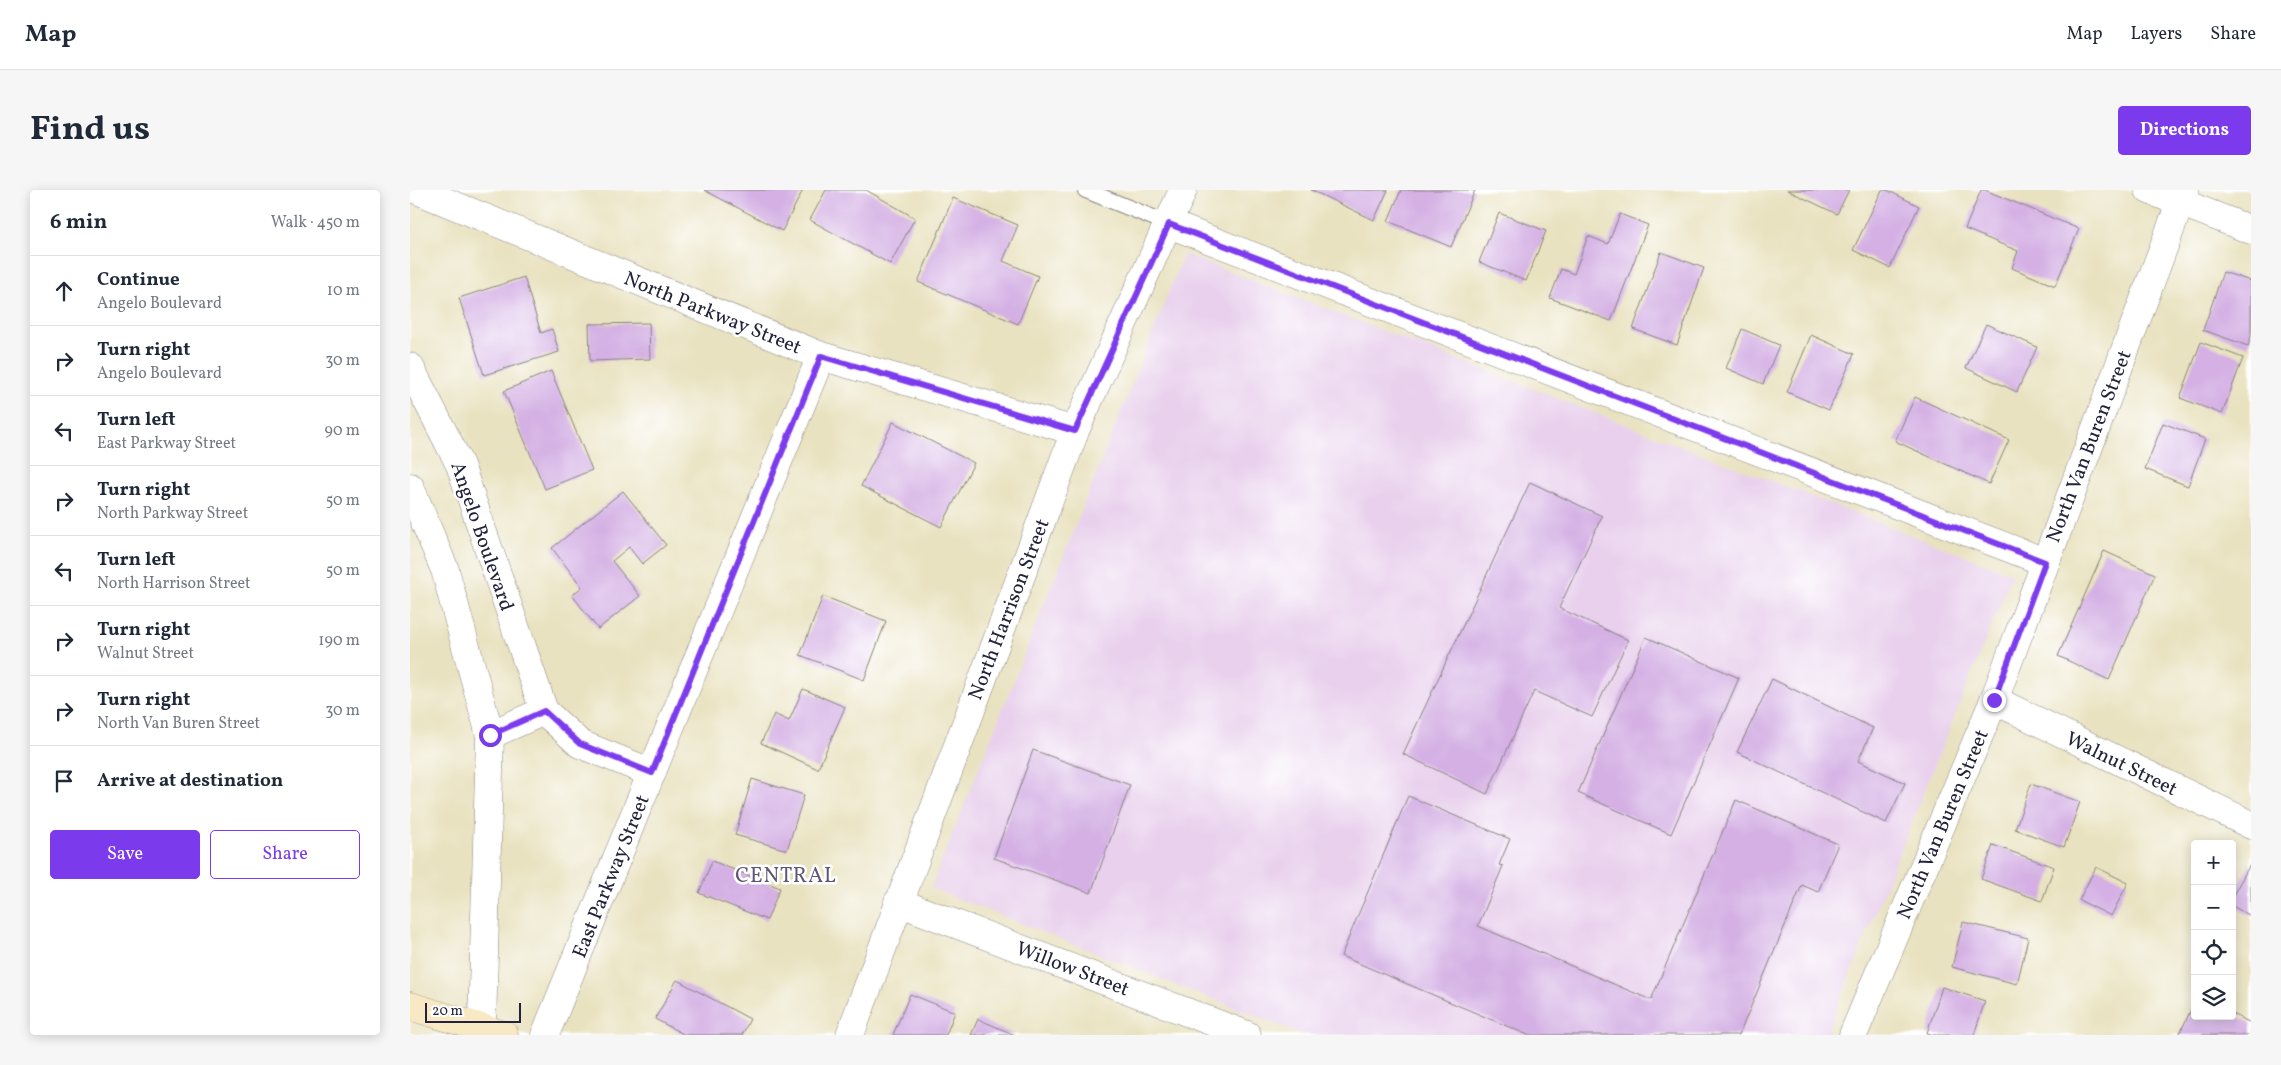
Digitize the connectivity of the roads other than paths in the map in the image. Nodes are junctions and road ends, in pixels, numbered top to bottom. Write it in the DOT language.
graph roads {
  1 [pos="416,190"];
  2 [pos="1085,190"];
  3 [pos="1183,190"];
  4 [pos="2149,190"];
  5 [pos="2183,196"];
  6 [pos="1169,224"];
  7 [pos="2251,230"];
  8 [pos="821,356"];
  9 [pos="410,367"];
  10 [pos="1075,431"];
  11 [pos="410,487"];
  12 [pos="2045,562"];
  13 [pos="1994,700"];
  14 [pos="544,711"];
  15 [pos="490,735"];
  16 [pos="652,773"];
  17 [pos="2251,826"];
  18 [pos="898,902"];
  19 [pos="410,1006"];
  20 [pos="493,1031"];
  21 [pos="545,1035"];
  22 [pos="850,1035"];
  23 [pos="1247,1035"];
  24 [pos="1853,1035"];
  1 -- 8 [label="street, North Parkway Street"];
  2 -- 6 [label="lane"];
  3 -- 6 [label="street, North Harrison Street"];
  4 -- 5 [label="street"];
  5 -- 7 [label="street"];
  5 -- 12 [label="street, North Van Buren Street"];
  6 -- 10 [label="street, North Harrison Street"];
  6 -- 12 [label="street"];
  8 -- 10 [label="street, North Parkway Street"];
  8 -- 16 [label="street, East Parkway Street"];
  9 -- 14 [label="street, Angelo Boulevard"];
  10 -- 18 [label="street, North Harrison Street"];
  11 -- 15 [label="street"];
  12 -- 13 [label="street, North Van Buren Street"];
  13 -- 17 [label="street, Walnut Street"];
  13 -- 24 [label="street, North Van Buren Street"];
  14 -- 15 [label="street"];
  14 -- 16 [label="street, Angelo Boulevard"];
  15 -- 20 [label="street"];
  16 -- 21 [label="street, East Parkway Street"];
  18 -- 22 [label="street, North Harrison Street"];
  18 -- 23 [label="street, Willow Street"];
  19 -- 20 [label="main road"];
}
